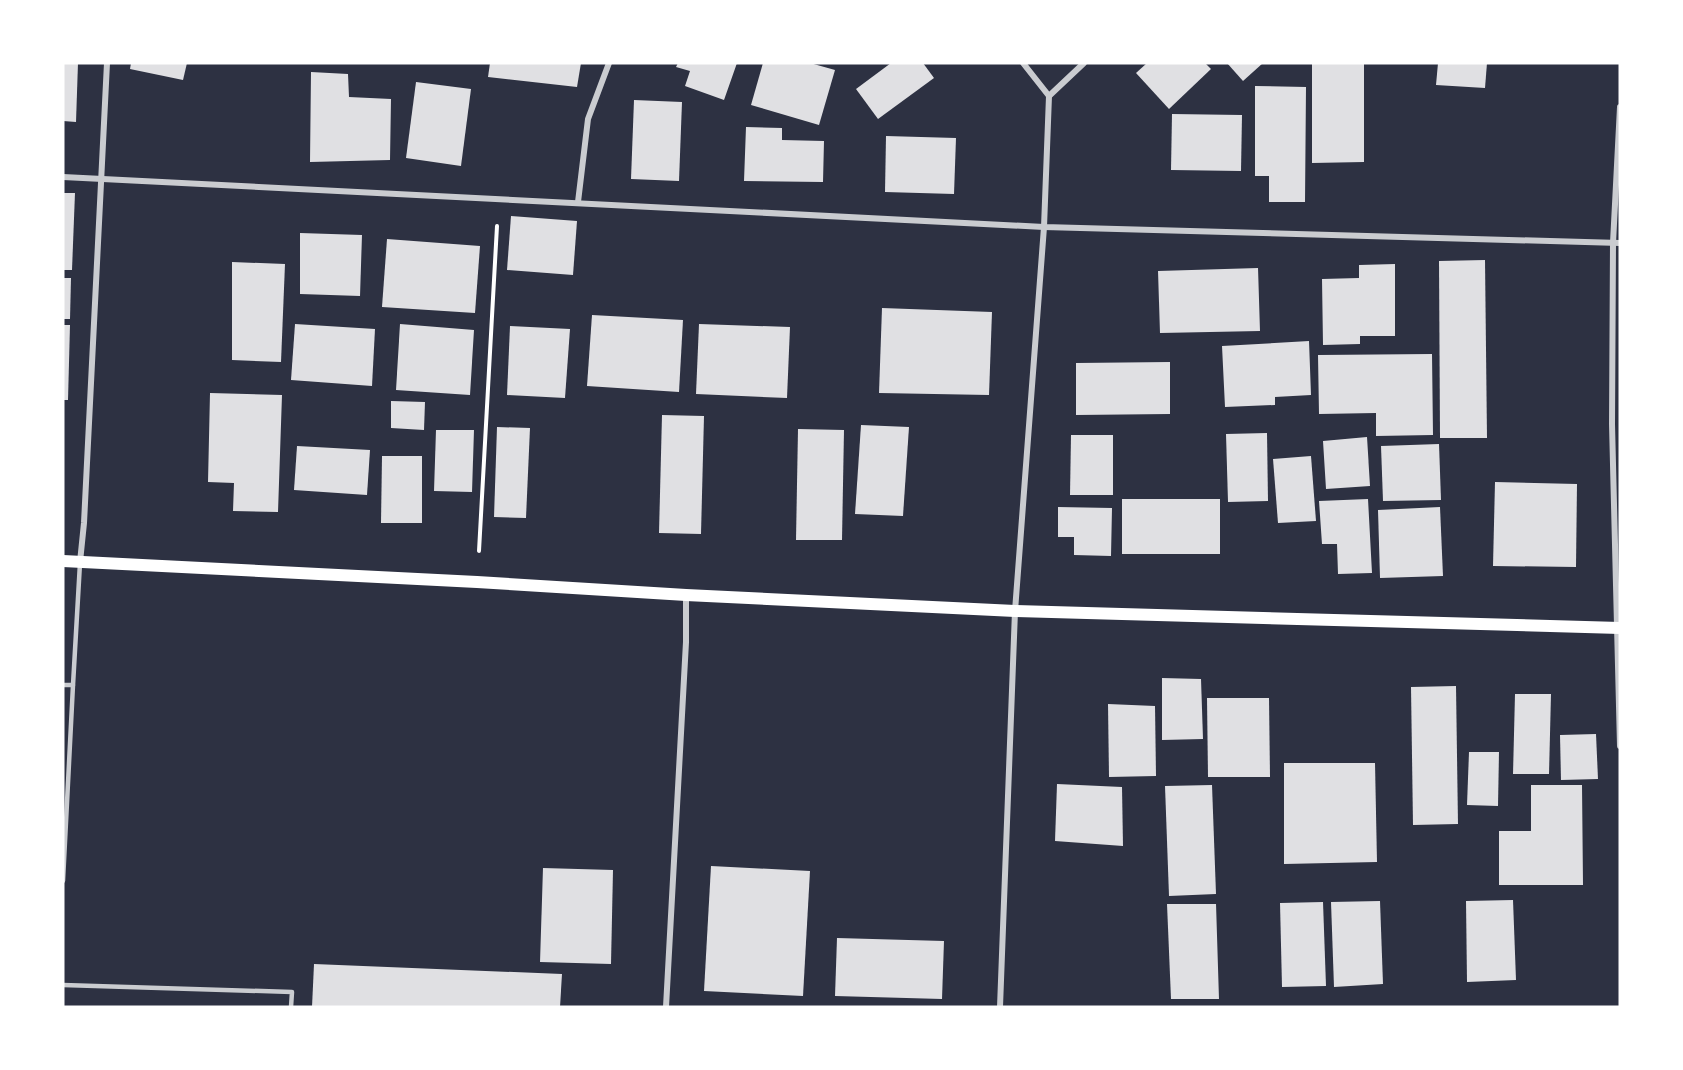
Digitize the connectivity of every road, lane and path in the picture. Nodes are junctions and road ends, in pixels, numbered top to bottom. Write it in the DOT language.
graph roads {
  1 [pos="107,63"];
  2 [pos="609,63"];
  3 [pos="1023,63"];
  4 [pos="1084,63"];
  5 [pos="1049,96"];
  6 [pos="1620,107"];
  7 [pos="63,177"];
  8 [pos="100,179"];
  9 [pos="498,198"];
  10 [pos="578,202"];
  11 [pos="1044,227"];
  12 [pos="1616,243"];
  13 [pos="63,561"];
  14 [pos="80,562"];
  15 [pos="477,582"];
  16 [pos="686,596"];
  17 [pos="1015,611"];
  18 [pos="1619,628"];
  19 [pos="63,685"];
  20 [pos="73,685"];
  21 [pos="1620,746"];
  22 [pos="63,881"];
  23 [pos="63,985"];
  24 [pos="291,1007"];
  25 [pos="666,1007"];
  26 [pos="1000,1007"];
  1 -- 8 [label="street"];
  2 -- 10 [label="street"];
  3 -- 5 [label="street"];
  4 -- 5 [label="street"];
  5 -- 11 [label="street"];
  6 -- 12 [label="street"];
  7 -- 8 [label="street"];
  8 -- 9 [label="street"];
  8 -- 14 [label="street"];
  9 -- 10 [label="street"];
  9 -- 15 [label="path"];
  10 -- 11 [label="street"];
  11 -- 12 [label="street"];
  11 -- 17 [label="street"];
  12 -- 18 [label="street"];
  13 -- 14 [label="main road"];
  14 -- 15 [label="main road"];
  14 -- 20 [label="lane"];
  15 -- 16 [label="main road"];
  16 -- 17 [label="main road"];
  16 -- 25 [label="street"];
  17 -- 18 [label="main road"];
  17 -- 26 [label="street"];
  18 -- 21 [label="street"];
  19 -- 20 [label="lane"];
  20 -- 22 [label="lane"];
  23 -- 24 [label="lane"];
}
